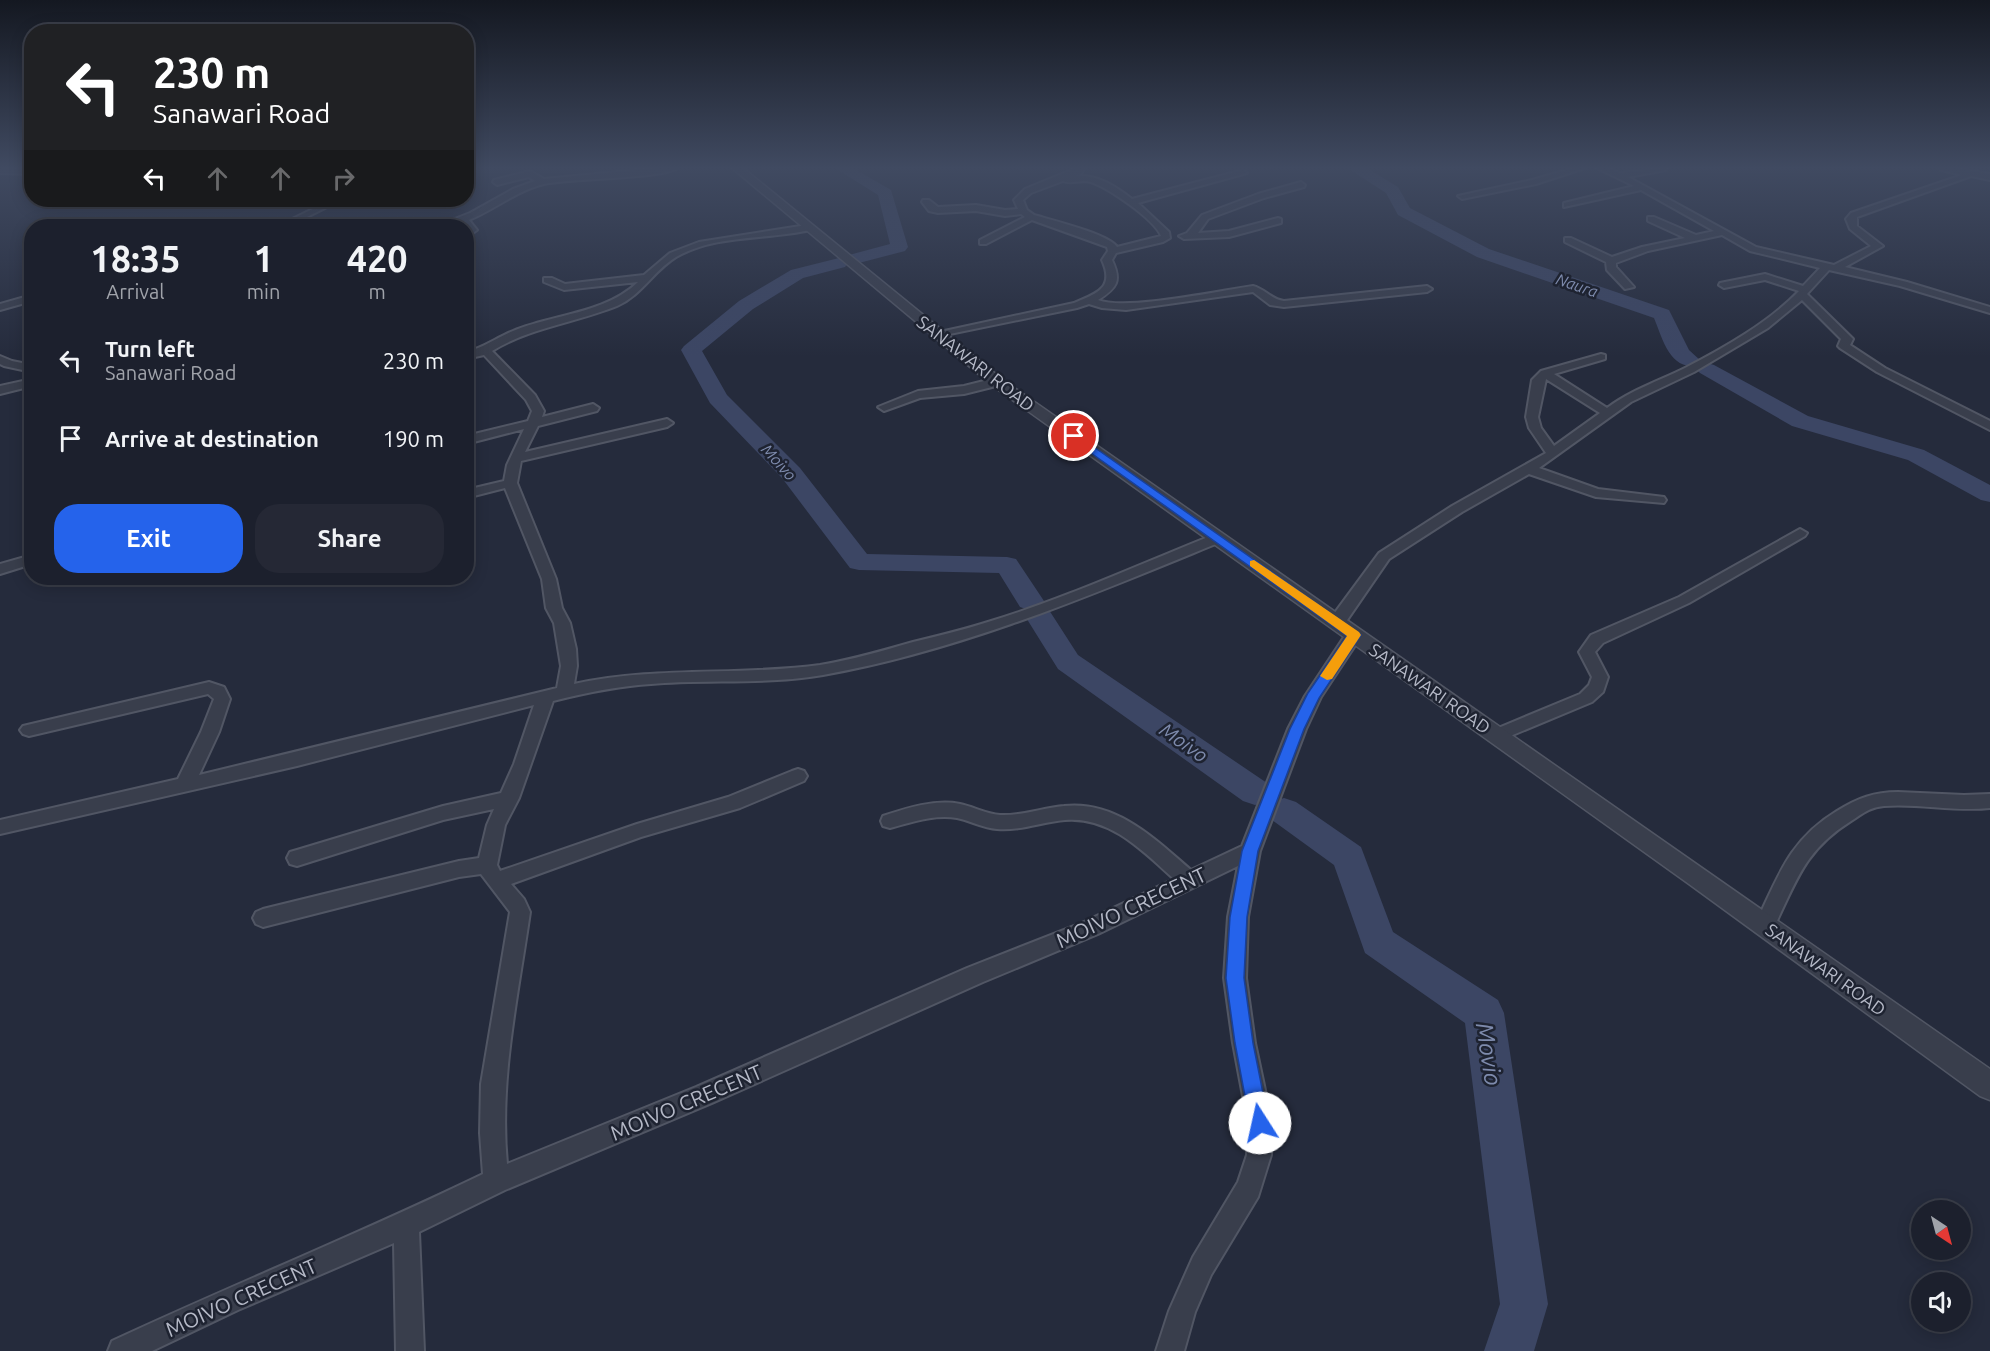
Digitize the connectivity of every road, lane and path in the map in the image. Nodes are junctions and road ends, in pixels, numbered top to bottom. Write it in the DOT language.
graph roads {
  1 [pos="789,231"];
  2 [pos="811,231"];
  3 [pos="1000,231"];
  4 [pos="1076,231"];
  5 [pos="1164,231"];
  6 [pos="1195,231"];
  7 [pos="1240,231"];
  8 [pos="1678,231"];
  9 [pos="1858,231"];
  10 [pos="1724,232"];
  11 [pos="1190,236"];
  12 [pos="1165,238"];
  13 [pos="1694,238"];
  14 [pos="1568,240"];
  15 [pos="983,242"];
  16 [pos="1113,251"];
  17 [pos="1611,261"];
  18 [pos="1833,266"];
  19 [pos="648,278"];
  20 [pos="548,280"];
  21 [pos="1724,285"];
  22 [pos="1629,287"];
  23 [pos="1427,289"];
  24 [pos="1803,292"];
  25 [pos="24,300"];
  26 [pos="1089,300"];
  27 [pos="0,307"];
  28 [pos="1990,310"];
  29 [pos="939,335"];
  30 [pos="486,351"];
  31 [pos="474,354"];
  32 [pos="1601,357"];
  33 [pos="0,359"];
  34 [pos="24,367"];
  35 [pos="1545,373"];
  36 [pos="996,382"];
  37 [pos="24,384"];
  38 [pos="0,390"];
  39 [pos="884,407"];
  40 [pos="593,408"];
  41 [pos="1609,414"];
  42 [pos="534,423"];
  43 [pos="667,423"];
  44 [pos="1990,426"];
  45 [pos="474,438"];
  46 [pos="1553,454"];
  47 [pos="516,458"];
  48 [pos="1528,469"];
  49 [pos="510,483"];
  50 [pos="474,492"];
  51 [pos="1659,500"];
  52 [pos="1800,533"];
  53 [pos="1218,538"];
  54 [pos="24,562"];
  55 [pos="0,569"];
  56 [pos="1346,629"];
  57 [pos="556,693"];
  58 [pos="29,730"];
  59 [pos="1497,735"];
  60 [pos="798,776"];
  61 [pos="185,784"];
  62 [pos="510,798"];
  63 [pos="1990,801"];
  64 [pos="890,820"];
  65 [pos="0,827"];
  66 [pos="1250,851"];
  67 [pos="297,858"];
  68 [pos="491,873"];
  69 [pos="1190,881"];
  70 [pos="263,918"];
  71 [pos="1765,926"];
  72 [pos="1990,1086"];
  73 [pos="496,1181"];
  74 [pos="406,1225"];
  75 [pos="122,1351"];
  76 [pos="410,1351"];
  77 [pos="1170,1351"];
  1 -- 19 [label="street"];
  2 -- 29 [label="street, SANAWARI ROAD"];
  3 -- 15 [label="street"];
  4 -- 16 [label="street"];
  5 -- 12 [label="street"];
  6 -- 11 [label="street"];
  7 -- 11 [label="street"];
  8 -- 13 [label="street"];
  9 -- 18 [label="street"];
  10 -- 13 [label="street"];
  10 -- 18 [label="street"];
  11 -- 12 [label="street"];
  12 -- 16 [label="street"];
  13 -- 17 [label="street"];
  14 -- 17 [label="street"];
  16 -- 26 [label="street"];
  17 -- 22 [label="street"];
  18 -- 24 [label="street"];
  18 -- 28 [label="street"];
  19 -- 20 [label="street"];
  19 -- 30 [label="street"];
  21 -- 24 [label="street"];
  23 -- 26 [label="street"];
  24 -- 41 [label="street"];
  24 -- 44 [label="street"];
  25 -- 27 [label="street"];
  26 -- 29 [label="street"];
  29 -- 36 [label="street, SANAWARI ROAD"];
  30 -- 31 [label="street"];
  30 -- 42 [label="street"];
  32 -- 35 [label="street"];
  33 -- 34 [label="street"];
  35 -- 41 [label="street"];
  35 -- 46 [label="street"];
  36 -- 39 [label="street"];
  36 -- 53 [label="street, SANAWARI ROAD"];
  37 -- 38 [label="street"];
  40 -- 42 [label="street"];
  41 -- 46 [label="street"];
  42 -- 45 [label="street"];
  42 -- 47 [label="street"];
  43 -- 47 [label="street"];
  46 -- 48 [label="street"];
  47 -- 49 [label="street"];
  48 -- 51 [label="street"];
  48 -- 56 [label="street"];
  49 -- 50 [label="street"];
  49 -- 57 [label="street"];
  52 -- 59 [label="street"];
  53 -- 56 [label="street, SANAWARI ROAD"];
  53 -- 57 [label="street"];
  54 -- 55 [label="street"];
  56 -- 59 [label="street, SANAWARI ROAD"];
  56 -- 66 [label="street"];
  57 -- 61 [label="street"];
  57 -- 62 [label="street"];
  58 -- 61 [label="street"];
  59 -- 71 [label="street, SANAWARI ROAD"];
  60 -- 68 [label="street"];
  61 -- 65 [label="street"];
  62 -- 67 [label="street"];
  62 -- 68 [label="street"];
  63 -- 71 [label="street"];
  64 -- 69 [label="street"];
  66 -- 69 [label="street, MOIVO CRECENT"];
  66 -- 77 [label="street"];
  68 -- 70 [label="street"];
  68 -- 73 [label="street"];
  69 -- 73 [label="street, MOIVO CRECENT"];
  71 -- 72 [label="street, SANAWARI ROAD"];
  73 -- 74 [label="street, MOIVO CRECENT"];
  74 -- 75 [label="street, MOIVO CRECENT"];
  74 -- 76 [label="street"];
}
